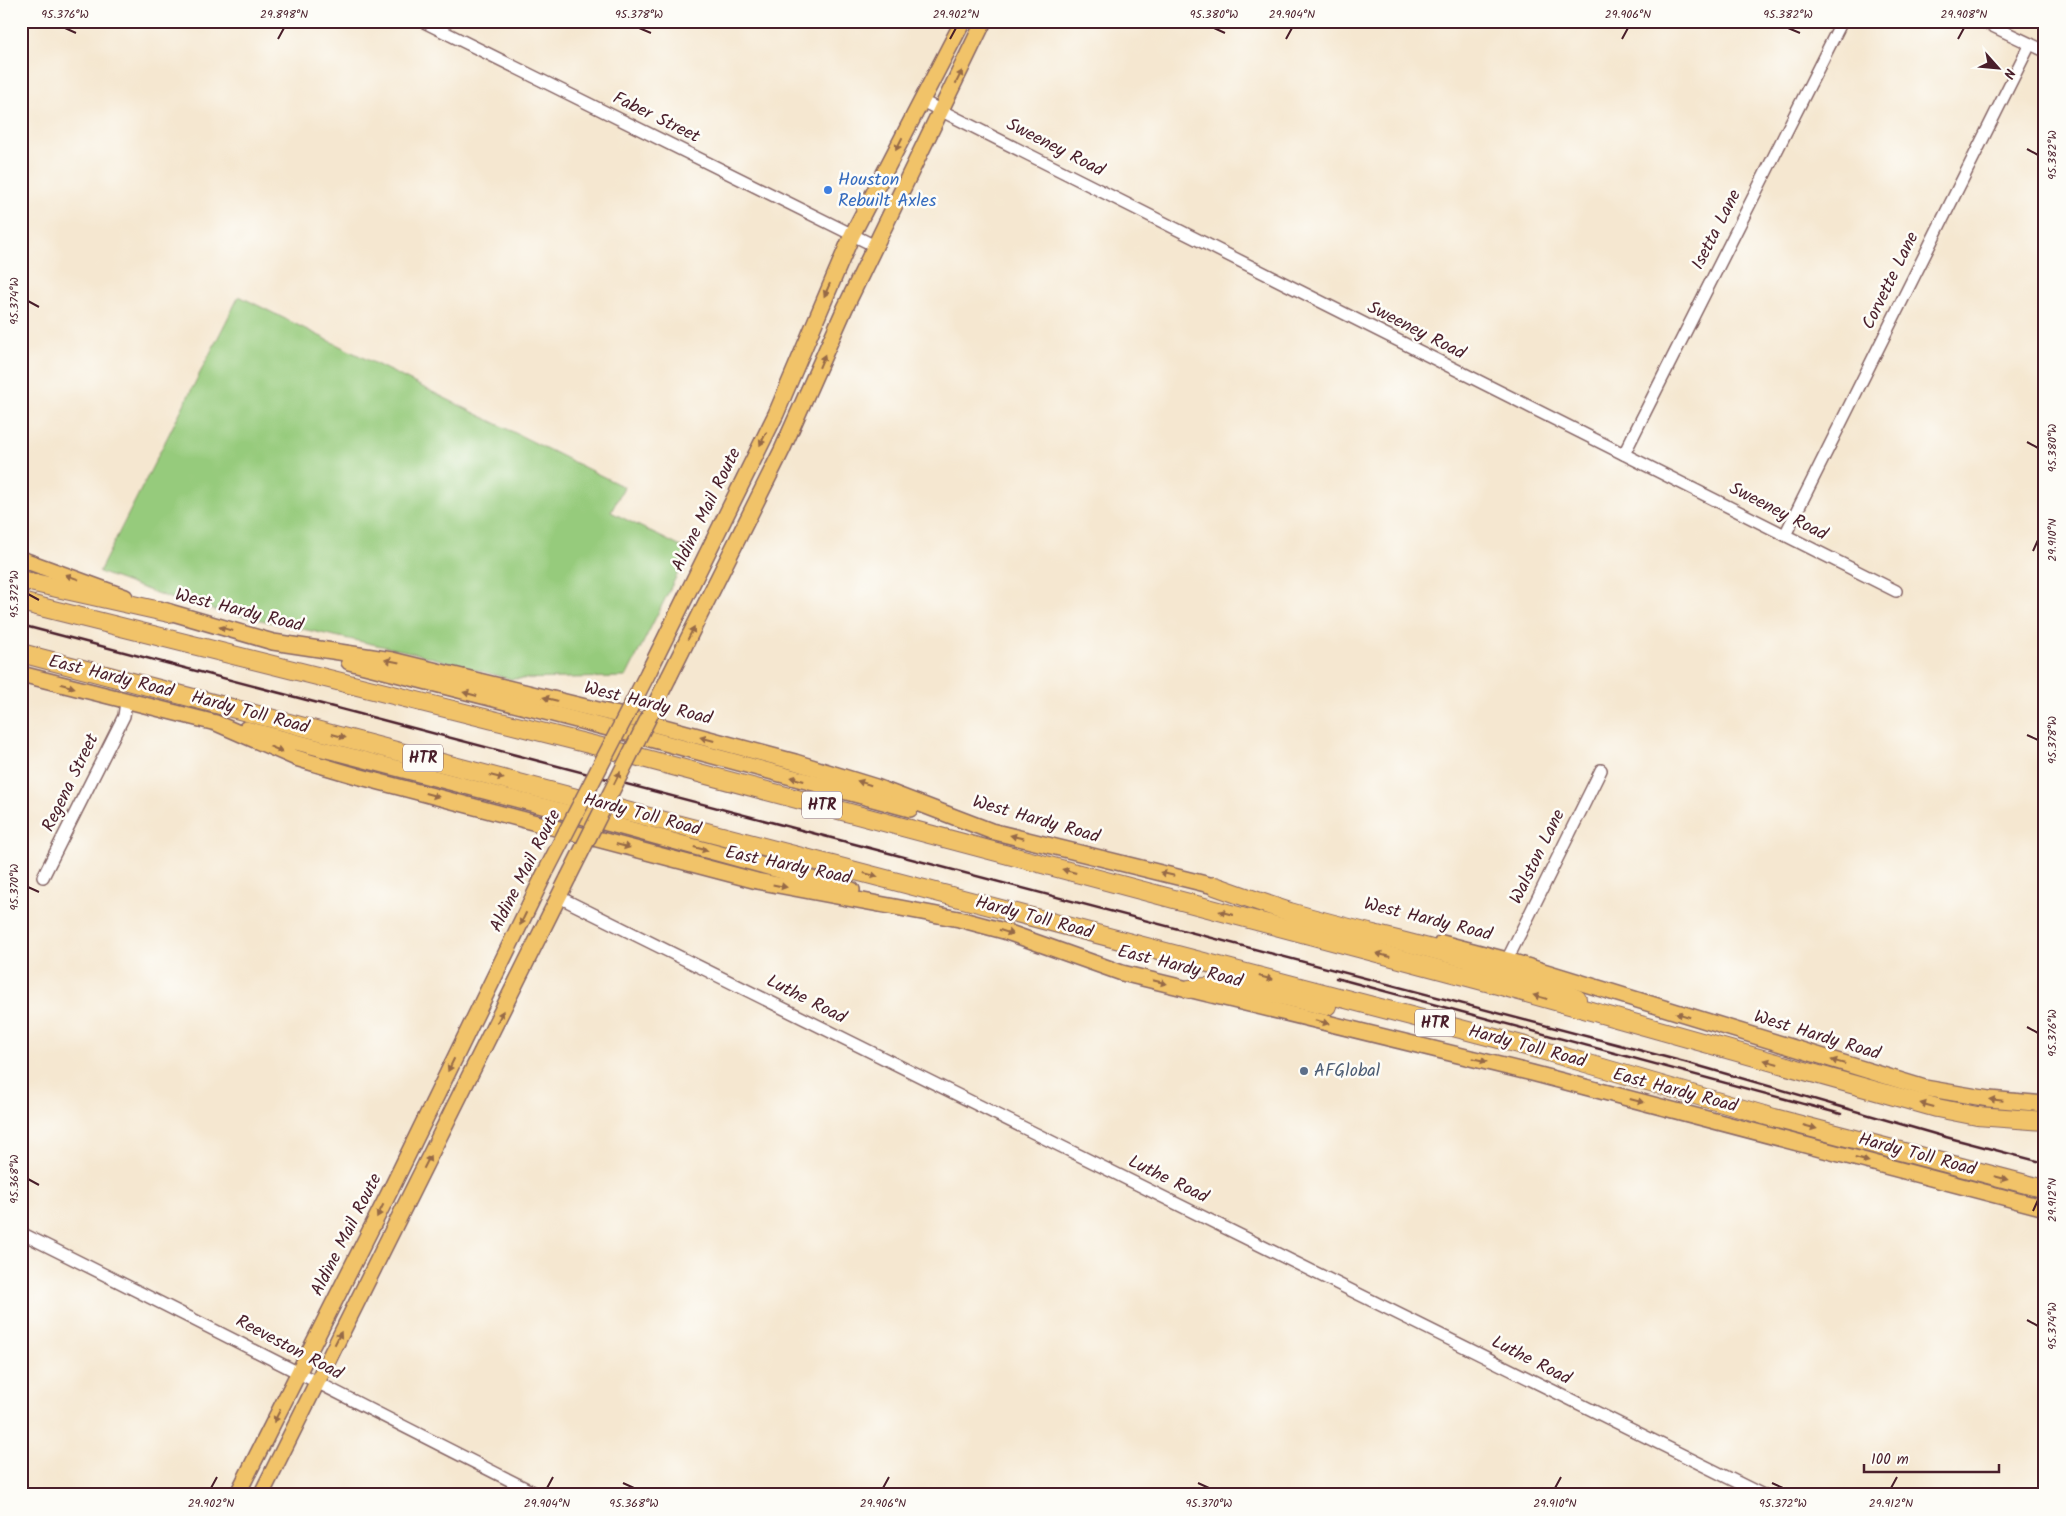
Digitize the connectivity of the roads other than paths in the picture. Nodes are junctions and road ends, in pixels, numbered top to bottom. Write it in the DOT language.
graph roads {
  1 [pos="422,21"];
  2 [pos="963,21"];
  3 [pos="984,21"];
  4 [pos="1842,21"];
  5 [pos="1982,21"];
  6 [pos="2030,44"];
  7 [pos="951,45"];
  8 [pos="2045,51"];
  9 [pos="970,53"];
  10 [pos="922,101"];
  11 [pos="943,109"];
  12 [pos="852,235"];
  13 [pos="875,246"];
  14 [pos="792,373"];
  15 [pos="814,381"];
  16 [pos="1624,454"];
  17 [pos="1785,535"];
  18 [pos="712,542"];
  19 [pos="734,548"];
  20 [pos="21,559"];
  21 [pos="21,580"];
  22 [pos="1896,590"];
  23 [pos="21,602"];
  24 [pos="169,613"];
  25 [pos="272,642"];
  26 [pos="21,653"];
  27 [pos="21,674"];
  28 [pos="126,702"];
  29 [pos="216,723"];
  30 [pos="618,731"];
  31 [pos="639,736"];
  32 [pos="1601,770"];
  33 [pos="575,815"];
  34 [pos="596,820"];
  35 [pos="991,831"];
  36 [pos="43,877"];
  37 [pos="1215,886"];
  38 [pos="559,897"];
  39 [pos="959,919"];
  40 [pos="1506,960"];
  41 [pos="1189,990"];
  42 [pos="1620,1020"];
  43 [pos="464,1037"];
  44 [pos="486,1046"];
  45 [pos="2045,1104"];
  46 [pos="1774,1118"];
  47 [pos="2045,1121"];
  48 [pos="394,1183"];
  49 [pos="2045,1189"];
  50 [pos="412,1192"];
  51 [pos="2045,1208"];
  52 [pos="21,1234"];
  53 [pos="299,1372"];
  54 [pos="316,1382"];
  55 [pos="237,1495"];
  56 [pos="261,1495"];
  57 [pos="539,1495"];
  58 [pos="1763,1495"];
  1 -- 12 [label="street, Faber Street"];
  2 -- 7 [label="main road, Aldine Mail Route"];
  3 -- 9 [label="main road"];
  4 -- 16 [label="street, Isetta Lane"];
  5 -- 6 [label="street"];
  6 -- 8 [label="street"];
  6 -- 17 [label="street, Corvette Lane"];
  7 -- 9 [label="main road"];
  7 -- 10 [label="main road, Aldine Mail Route"];
  11 -- 9 [label="main road, one-way"];
  10 -- 11 [label="street, Sweeney Road"];
  10 -- 12 [label="main road, Aldine Mail Route, one-way"];
  11 -- 13 [label="main road"];
  11 -- 16 [label="street, Sweeney Road"];
  12 -- 13 [label="street, Faber Street"];
  12 -- 14 [label="main road, Aldine Mail Route, one-way"];
  15 -- 13 [label="main road, one-way"];
  14 -- 15 [label="main road"];
  14 -- 18 [label="main road, Aldine Mail Route, one-way"];
  15 -- 19 [label="main road"];
  16 -- 17 [label="street, Sweeney Road"];
  17 -- 22 [label="street, Sweeney Road"];
  18 -- 19 [label="main road"];
  18 -- 30 [label="main road, Aldine Mail Route, bridge"];
  31 -- 19 [label="main road, one-way, bridge"];
  24 -- 20 [label="main road, West Hardy Road, one-way"];
  21 -- 24 [label="highway"];
  42 -- 23 [label="highway, HTR, one-way"];
  25 -- 24 [label="main road, West Hardy Road, one-way"];
  30 -- 25 [label="main road, one-way"];
  35 -- 25 [label="main road, West Hardy Road, one-way"];
  26 -- 46 [label="highway, Hardy Toll Road / HTR, one-way"];
  27 -- 28 [label="main road, East Hardy Road, one-way"];
  28 -- 29 [label="main road, East Hardy Road"];
  28 -- 36 [label="street, Regena Street"];
  29 -- 33 [label="main road"];
  29 -- 39 [label="main road, East Hardy Road, one-way"];
  30 -- 31 [label="main road"];
  30 -- 33 [label="main road, Aldine Mail Route, bridge"];
  34 -- 31 [label="main road, one-way, bridge"];
  35 -- 31 [label="main road, one-way"];
  32 -- 40 [label="street, Walston Lane"];
  33 -- 34 [label="main road"];
  33 -- 43 [label="main road, Aldine Mail Route, one-way, bridge"];
  34 -- 38 [label="main road, bridge"];
  34 -- 39 [label="main road, one-way"];
  37 -- 35 [label="main road, West Hardy Road, one-way"];
  37 -- 40 [label="main road, West Hardy Road"];
  37 -- 42 [label="highway"];
  44 -- 38 [label="main road, one-way"];
  38 -- 58 [label="street, Luthe Road"];
  39 -- 41 [label="main road, East Hardy Road, one-way"];
  45 -- 40 [label="main road, West Hardy Road, one-way"];
  41 -- 46 [label="highway"];
  41 -- 51 [label="main road, East Hardy Road, one-way"];
  47 -- 42 [label="highway, HTR, one-way"];
  43 -- 44 [label="main road"];
  43 -- 48 [label="main road, Aldine Mail Route, one-way"];
  50 -- 44 [label="main road, one-way"];
  46 -- 49 [label="highway, Hardy Toll Road / HTR, one-way"];
  48 -- 50 [label="main road"];
  48 -- 53 [label="main road, Aldine Mail Route, one-way"];
  54 -- 50 [label="main road, one-way"];
  52 -- 53 [label="street, Reeveston Road"];
  53 -- 54 [label="street, Reeveston Road"];
  53 -- 55 [label="main road, Aldine Mail Route, one-way"];
  54 -- 56 [label="main road"];
  54 -- 57 [label="street, Reeveston Road"];
}
